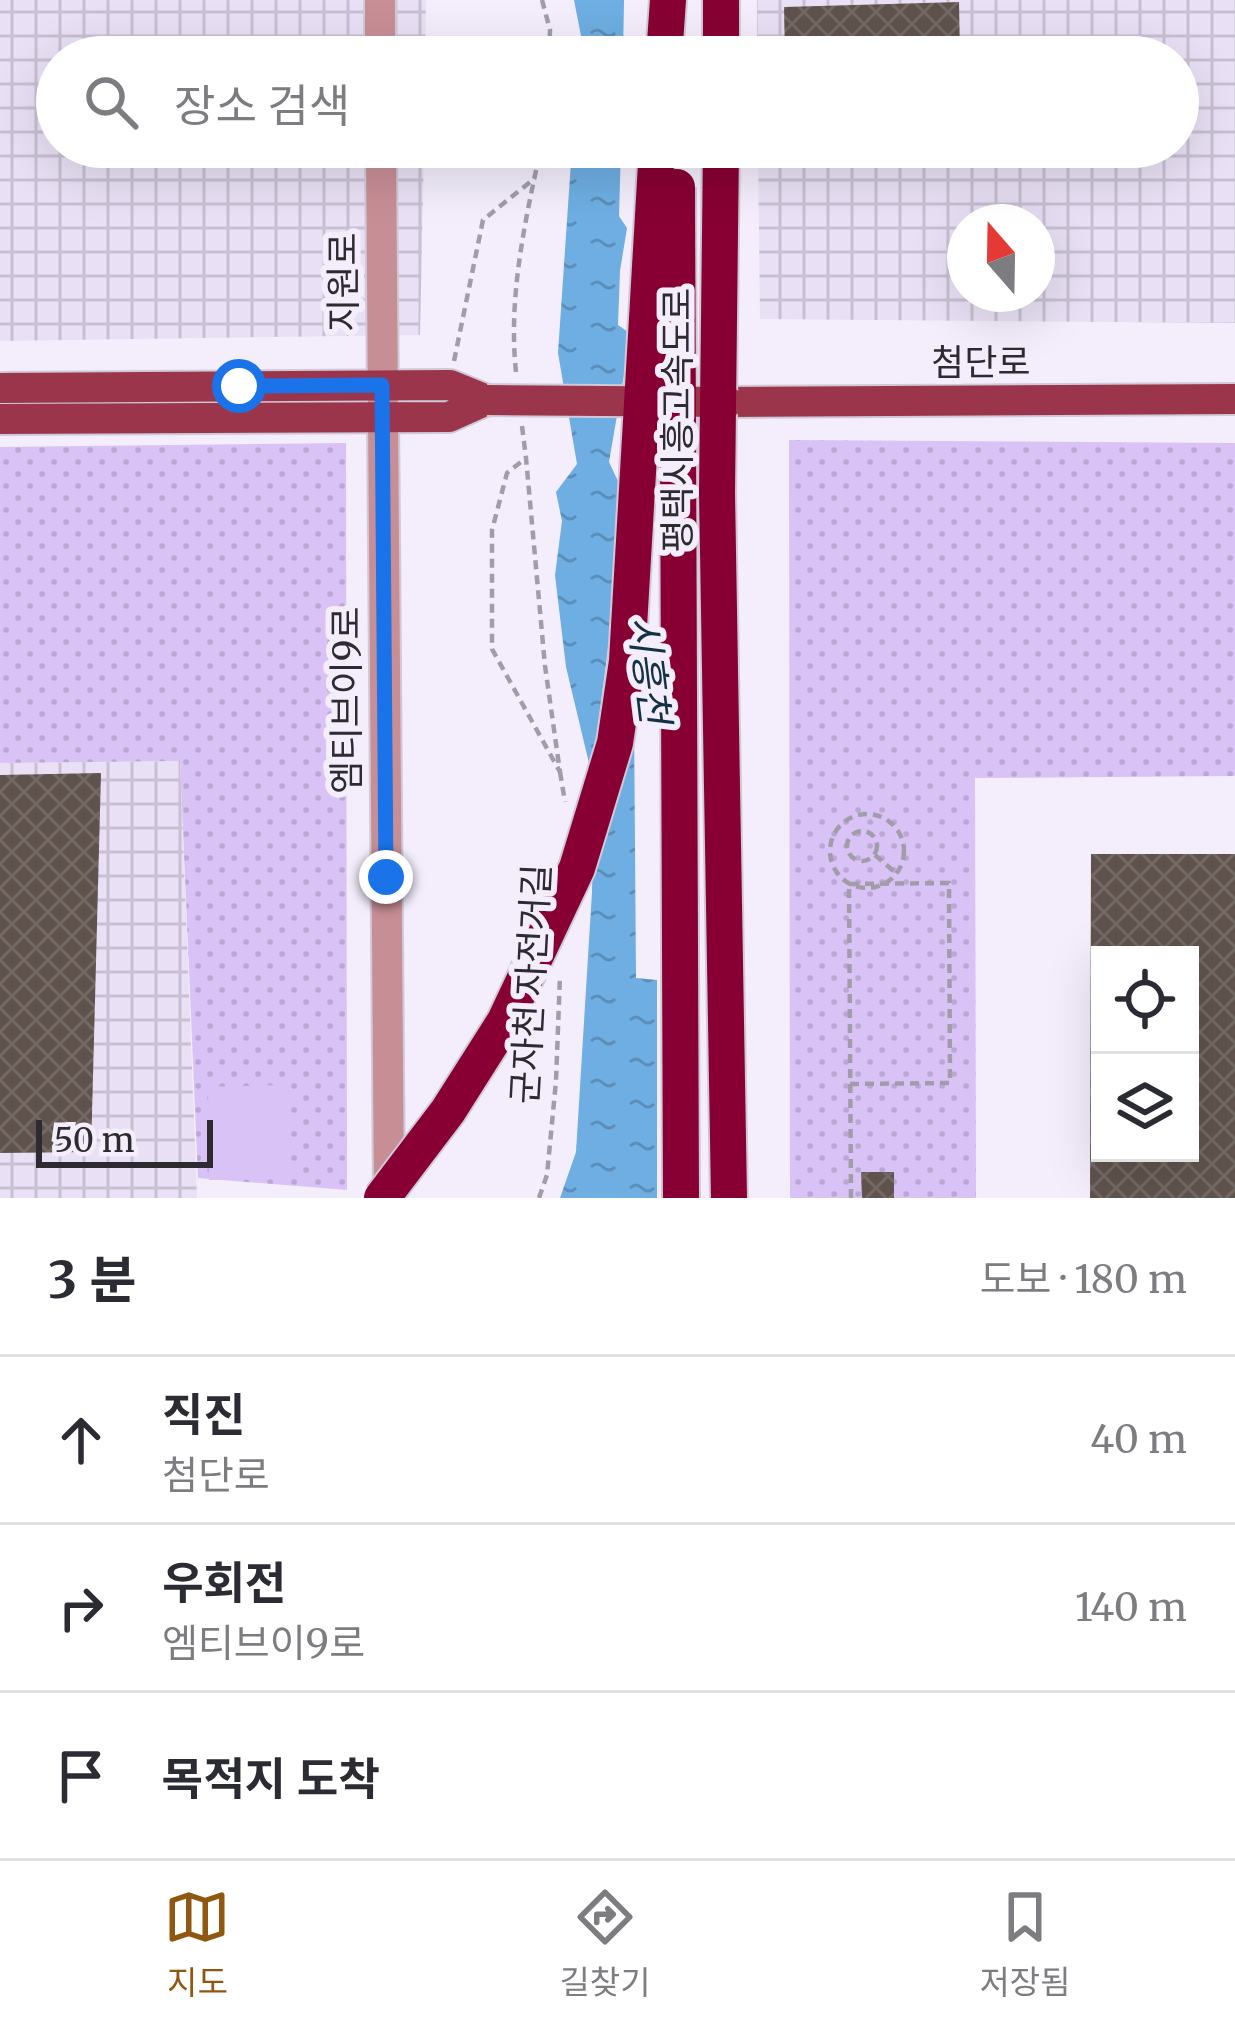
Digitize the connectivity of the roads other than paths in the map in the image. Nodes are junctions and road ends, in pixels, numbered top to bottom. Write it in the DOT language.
graph roads {
  1 [pos="380,0"];
  2 [pos="668,0"];
  3 [pos="680,0"];
  4 [pos="722,0"];
  5 [pos="380,36"];
  6 [pos="665,36"];
  7 [pos="679,36"];
  8 [pos="722,36"];
  9 [pos="381,168"];
  10 [pos="656,168"];
  11 [pos="677,168"];
  12 [pos="723,168"];
  13 [pos="723,168"];
  14 [pos="382,385"];
  15 [pos="0,388"];
  16 [pos="1235,399"];
  17 [pos="487,400"];
  18 [pos="728,402"];
  19 [pos="383,418"];
  20 [pos="0,419"];
  21 [pos="385,1198"];
  22 [pos="681,1198"];
  23 [pos="729,1198"];
  1 -- 5 [label="street"];
  2 -- 6 [label="highway"];
  3 -- 7 [label="highway"];
  4 -- 8 [label="highway"];
  9 -- 14 [label="street, 지원로"];
  10 -- 21 [label="highway, bridge"];
  11 -- 22 [label="highway, 평택시흥고속도로, bridge"];
  12 -- 18 [label="street"];
  13 -- 23 [label="highway, 평택시흥고속도로, bridge"];
  14 -- 15 [label="main road"];
  14 -- 17 [label="main road"];
  14 -- 19 [label="street, 지원로"];
  16 -- 18 [label="main road, 첨단로"];
  17 -- 18 [label="main road, 첨단로, bridge"];
  17 -- 19 [label="main road"];
  19 -- 20 [label="main road"];
  19 -- 21 [label="street, 엠티브이9로"];
}
